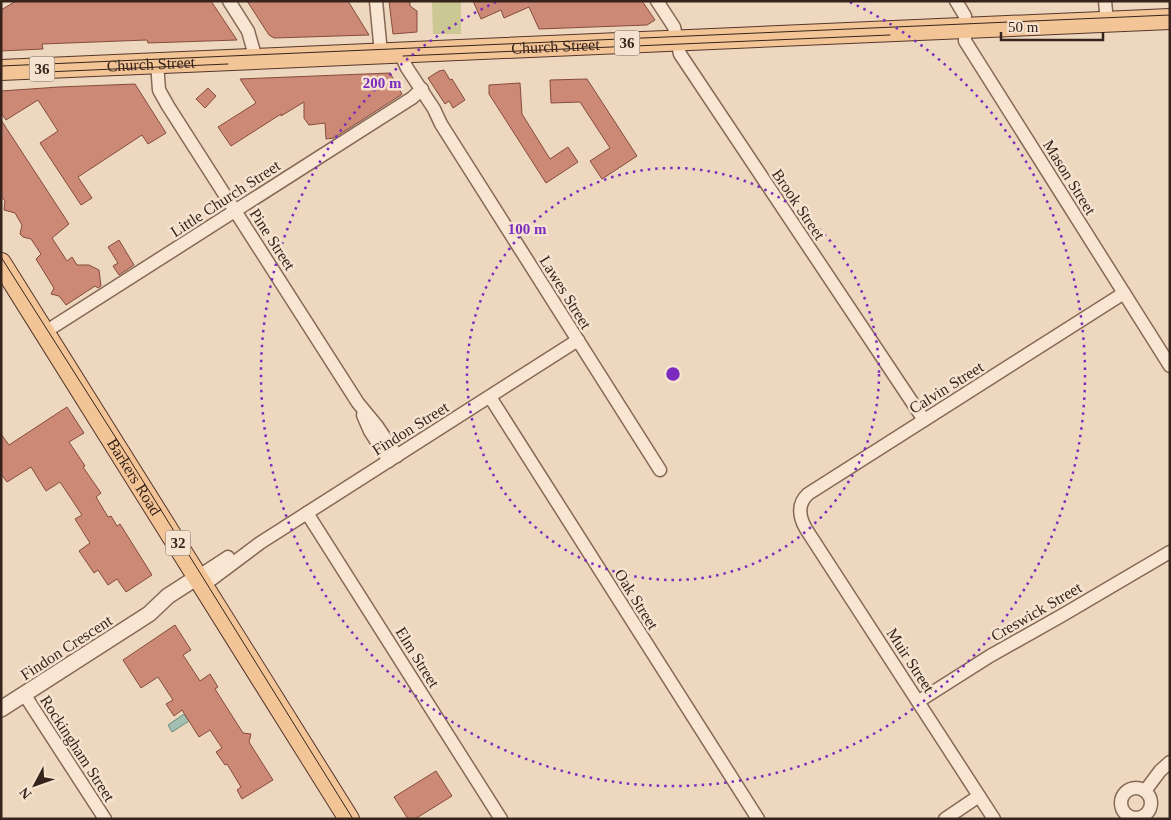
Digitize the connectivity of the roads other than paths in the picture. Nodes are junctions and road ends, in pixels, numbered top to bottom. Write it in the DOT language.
graph roads {
  1 [pos="229,1"];
  2 [pos="376,1"];
  3 [pos="657,1"];
  4 [pos="956,1"];
  5 [pos="1105,1"];
  6 [pos="1170,20"];
  7 [pos="1107,22"];
  8 [pos="965,28"];
  9 [pos="677,40"];
  10 [pos="390,53"];
  11 [pos="256,59"];
  12 [pos="157,63"];
  13 [pos="1,70"];
  14 [pos="422,89"];
  15 [pos="235,211"];
  16 [pos="1,263"];
  17 [pos="1124,293"];
  18 [pos="45,332"];
  19 [pos="578,340"];
  20 [pos="1170,366"];
  21 [pos="490,397"];
  22 [pos="924,420"];
  23 [pos="393,459"];
  24 [pos="660,470"];
  25 [pos="308,513"];
  26 [pos="801,518"];
  27 [pos="1170,552"];
  28 [pos="201,580"];
  29 [pos="24,694"];
  30 [pos="918,701"];
  31 [pos="1,709"];
  32 [pos="1170,762"];
  33 [pos="1145,791"];
  34 [pos="980,796"];
  35 [pos="105,819"];
  36 [pos="349,819"];
  37 [pos="502,819"];
  38 [pos="758,819"];
  39 [pos="945,819"];
  40 [pos="994,819"];
  1 -- 11 [label="street"];
  2 -- 10 [label="street"];
  3 -- 9 [label="street, Brook Street"];
  4 -- 8 [label="street, Mason Street"];
  5 -- 7 [label="street"];
  6 -- 7 [label="main road, Church Street / 36"];
  7 -- 8 [label="main road, Church Street / 36"];
  8 -- 9 [label="main road, Church Street / 36"];
  8 -- 17 [label="street, Mason Street"];
  9 -- 10 [label="main road, Church Street / 36"];
  9 -- 22 [label="street, Brook Street"];
  10 -- 11 [label="main road, Church Street / 36"];
  10 -- 14 [label="street, Lawes Street"];
  11 -- 12 [label="main road, Church Street / 36"];
  12 -- 13 [label="main road, Church Street / 36"];
  12 -- 15 [label="street, Pine Street"];
  14 -- 15 [label="street, Little Church Street"];
  14 -- 19 [label="street, Lawes Street"];
  15 -- 18 [label="street, Little Church Street"];
  15 -- 23 [label="street, Pine Street"];
  16 -- 18 [label="main road, Barkers Road / 32"];
  17 -- 20 [label="street, Mason Street"];
  17 -- 22 [label="street, Calvin Street"];
  18 -- 28 [label="main road, Barkers Road / 32"];
  19 -- 21 [label="street, Findon Street"];
  19 -- 24 [label="street, Lawes Street"];
  21 -- 23 [label="street, Findon Street"];
  21 -- 38 [label="street, Oak Street"];
  22 -- 26 [label="street, Calvin Street"];
  23 -- 25 [label="street, Findon Street"];
  25 -- 28 [label="street, Findon Street"];
  25 -- 37 [label="street, Elm Street"];
  26 -- 30 [label="street, Muir Street"];
  27 -- 30 [label="street, Creswick Street"];
  28 -- 29 [label="street, Findon Crescent"];
  28 -- 36 [label="main road, Barkers Road / 32"];
  29 -- 31 [label="street, Findon Crescent"];
  29 -- 35 [label="street, Rockingham Street"];
  30 -- 34 [label="street, Muir Street"];
  32 -- 33 [label="street"];
  34 -- 39 [label="street"];
  34 -- 40 [label="street, Muir Street"];
}
